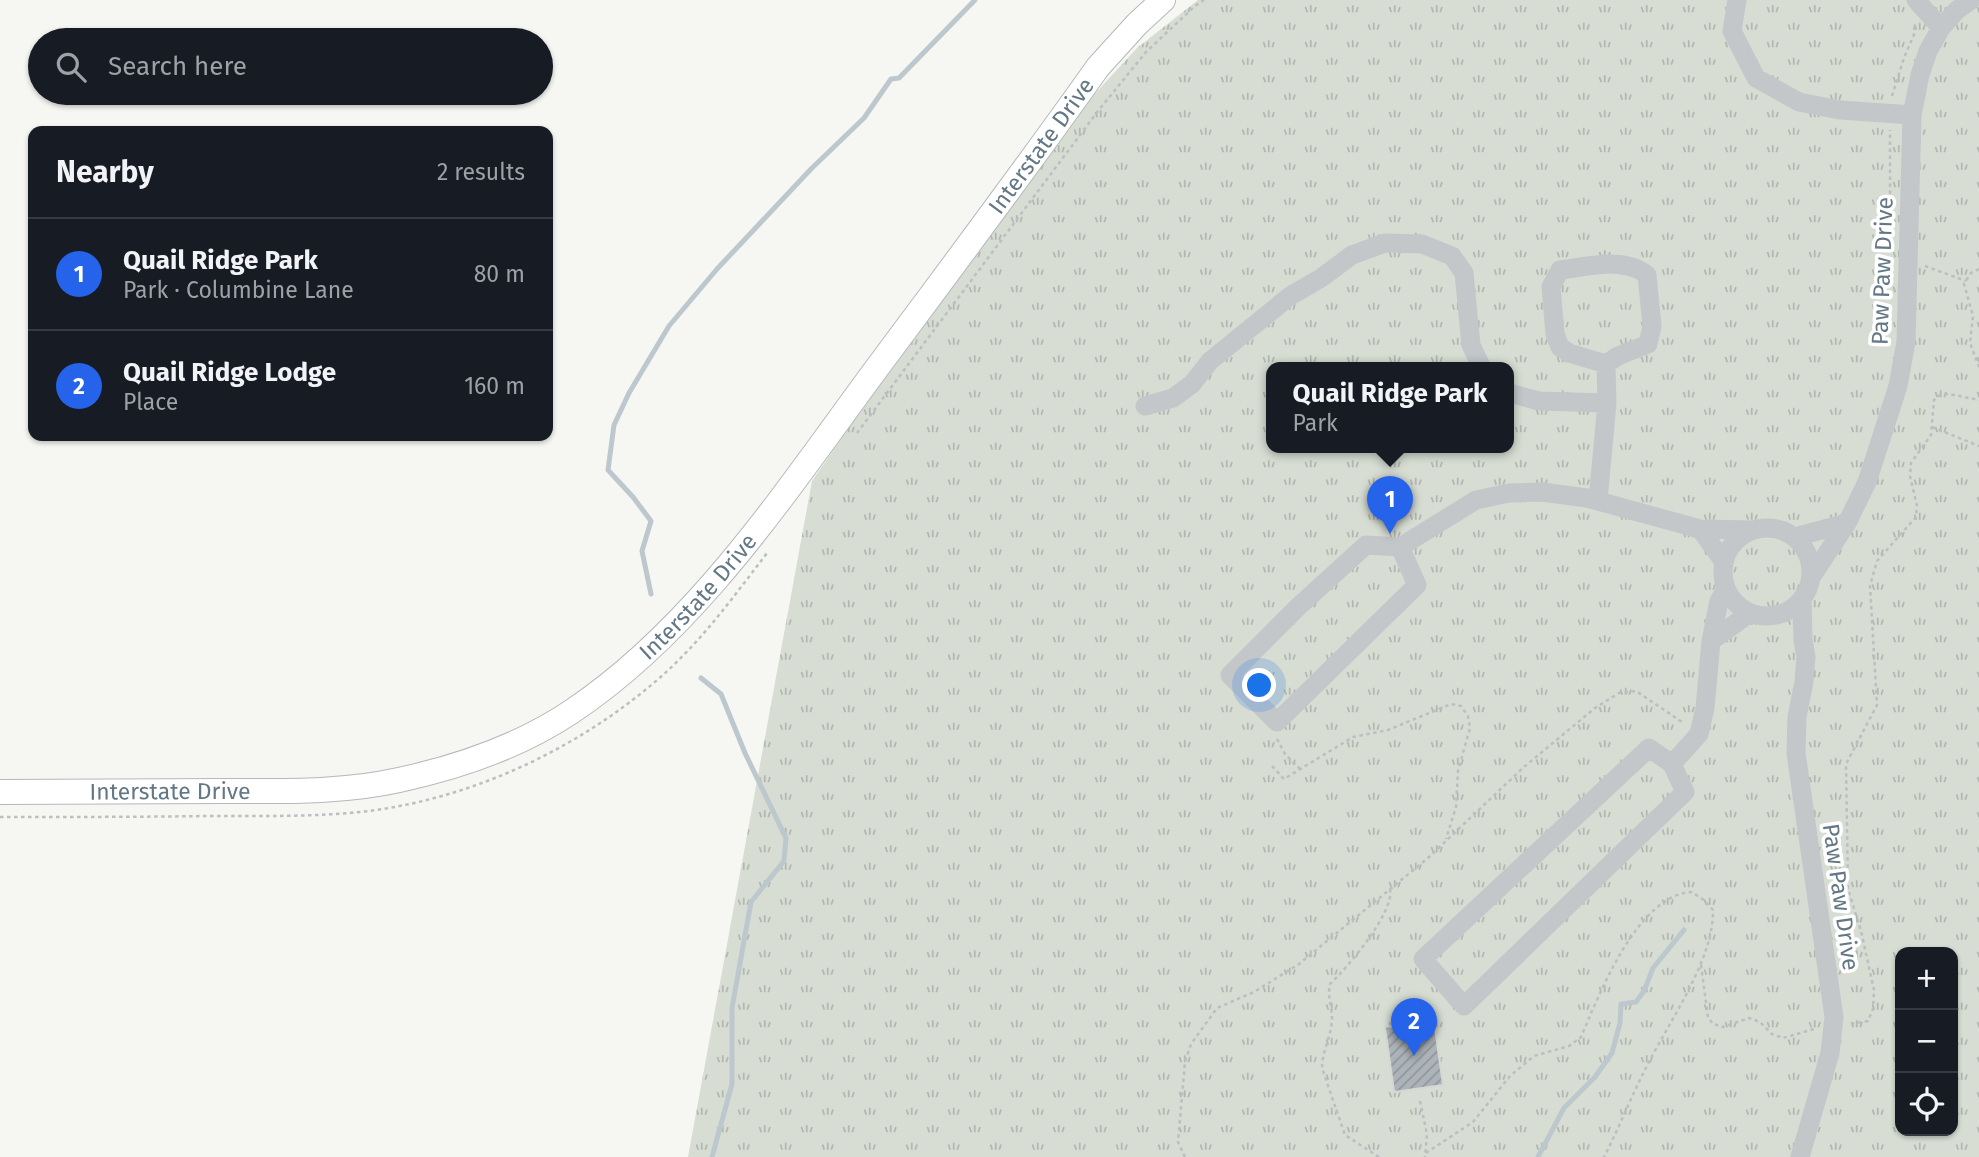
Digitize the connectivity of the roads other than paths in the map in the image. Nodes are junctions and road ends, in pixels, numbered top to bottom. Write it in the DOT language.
graph roads {
  1 [pos="1163,0"];
  2 [pos="1737,0"];
  3 [pos="1916,0"];
  4 [pos="1953,11"];
  5 [pos="1912,115"];
  6 [pos="1479,362"];
  7 [pos="1606,364"];
  8 [pos="1514,394"];
  9 [pos="1607,403"];
  10 [pos="1145,407"];
  11 [pos="1598,500"];
  12 [pos="1847,523"];
  13 [pos="1700,529"];
  14 [pos="1754,530"];
  15 [pos="1795,537"];
  16 [pos="1400,547"];
  17 [pos="1724,562"];
  18 [pos="1812,576"];
  19 [pos="1726,589"];
  20 [pos="1802,601"];
  21 [pos="1750,613"];
  22 [pos="1776,616"];
  23 [pos="1803,640"];
  24 [pos="1710,641"];
  25 [pos="1672,764"];
  26 [pos="0,792"];
  27 [pos="1800,1157"];
  1 -- 26 [label="main road, Interstate Drive"];
  2 -- 5 [label="street"];
  3 -- 4 [label="street"];
  4 -- 5 [label="street, Paw Paw Drive"];
  5 -- 12 [label="street, Paw Paw Drive"];
  6 -- 10 [label="street"];
  7 -- 7 [label="street"];
  7 -- 9 [label="street"];
  8 -- 9 [label="street"];
  9 -- 11 [label="street"];
  11 -- 13 [label="street"];
  11 -- 16 [label="street"];
  12 -- 15 [label="street"];
  12 -- 18 [label="street, Paw Paw Drive"];
  13 -- 14 [label="street"];
  13 -- 17 [label="street"];
  14 -- 15 [label="street"];
  14 -- 17 [label="street"];
  15 -- 18 [label="street"];
  16 -- 16 [label="street"];
  17 -- 19 [label="street"];
  18 -- 20 [label="street"];
  19 -- 21 [label="street"];
  19 -- 24 [label="street"];
  20 -- 22 [label="street"];
  20 -- 23 [label="street, Paw Paw Drive"];
  21 -- 22 [label="street"];
  21 -- 24 [label="street"];
  22 -- 23 [label="street"];
  23 -- 27 [label="street, Paw Paw Drive"];
  24 -- 25 [label="street"];
  25 -- 25 [label="street"];
}
